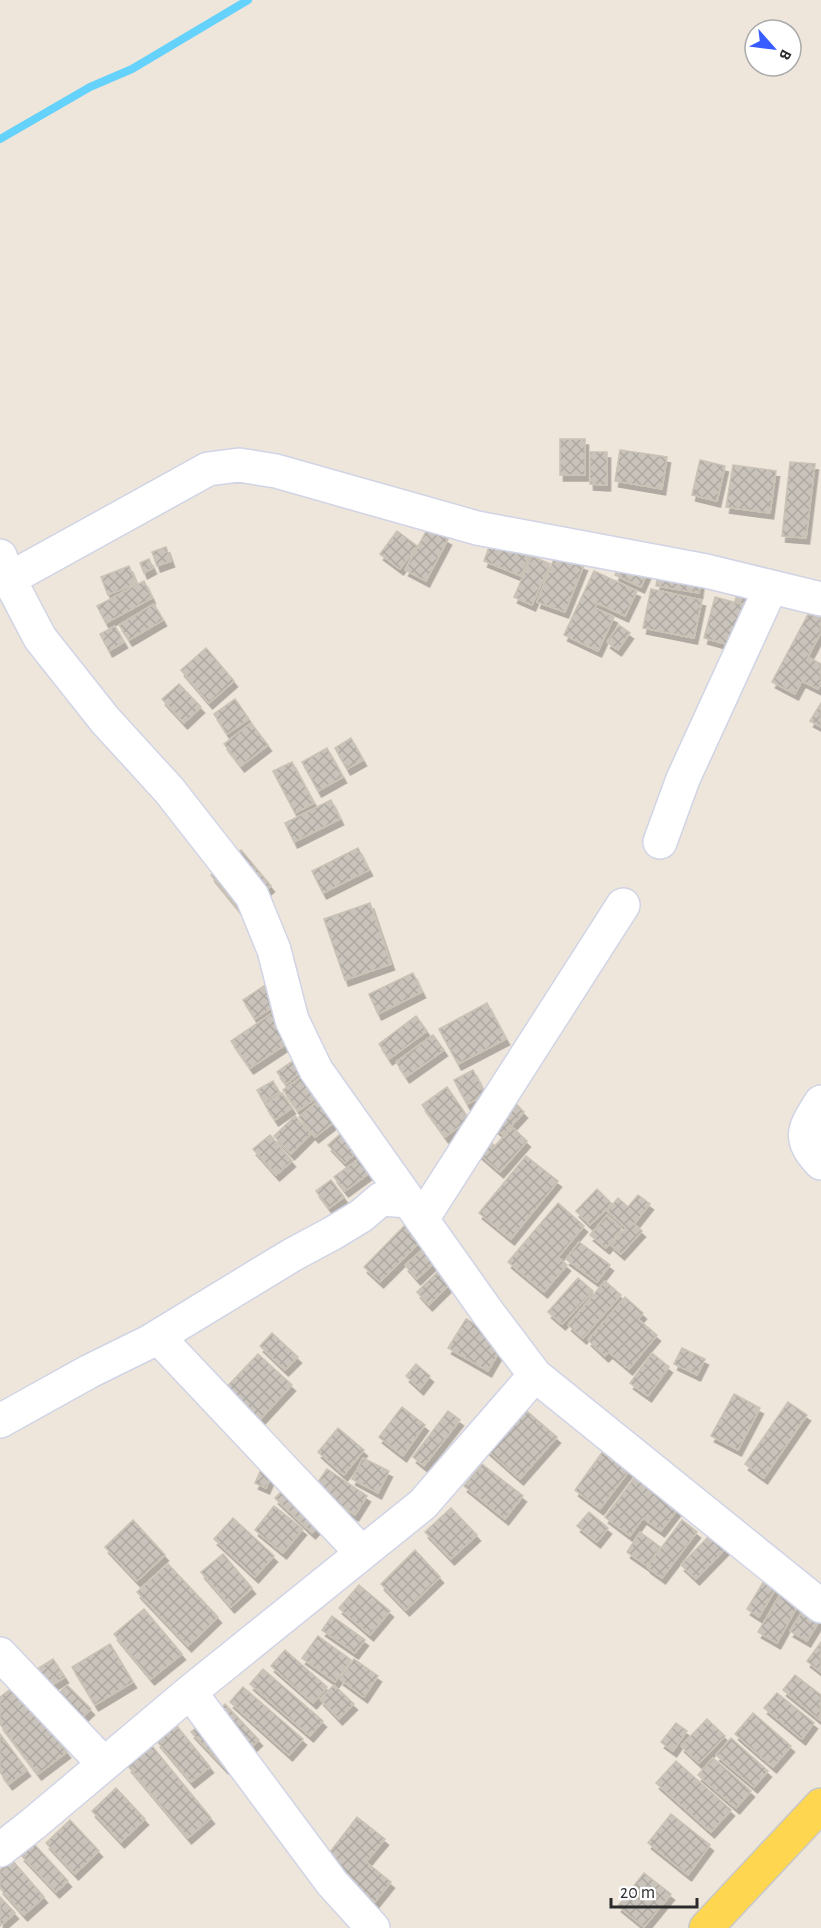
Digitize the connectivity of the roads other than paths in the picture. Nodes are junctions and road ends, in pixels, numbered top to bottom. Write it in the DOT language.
graph roads {
  1 [pos="4,567"];
  2 [pos="771,587"];
  3 [pos="821,599"];
  4 [pos="660,842"];
  5 [pos="623,905"];
  6 [pos="821,1102"];
  7 [pos="821,1163"];
  8 [pos="415,1210"];
  9 [pos="158,1336"];
  10 [pos="535,1375"];
  11 [pos="0,1421"];
  12 [pos="362,1553"];
  13 [pos="821,1606"];
  14 [pos="0,1654"];
  15 [pos="190,1692"];
  16 [pos="104,1764"];
  17 [pos="821,1805"];
  18 [pos="0,1850"];
  19 [pos="373,1928"];
  20 [pos="706,1928"];
  1 -- 2 [label="street"];
  1 -- 8 [label="street"];
  2 -- 3 [label="street"];
  2 -- 4 [label="street"];
  5 -- 8 [label="street"];
  6 -- 7 [label="street"];
  8 -- 9 [label="street"];
  8 -- 10 [label="street"];
  9 -- 11 [label="street"];
  9 -- 12 [label="street"];
  10 -- 12 [label="street"];
  10 -- 13 [label="street"];
  12 -- 15 [label="street"];
  14 -- 16 [label="street"];
  15 -- 16 [label="street"];
  15 -- 19 [label="street"];
  16 -- 18 [label="street"];
  17 -- 20 [label="main road"];
}
